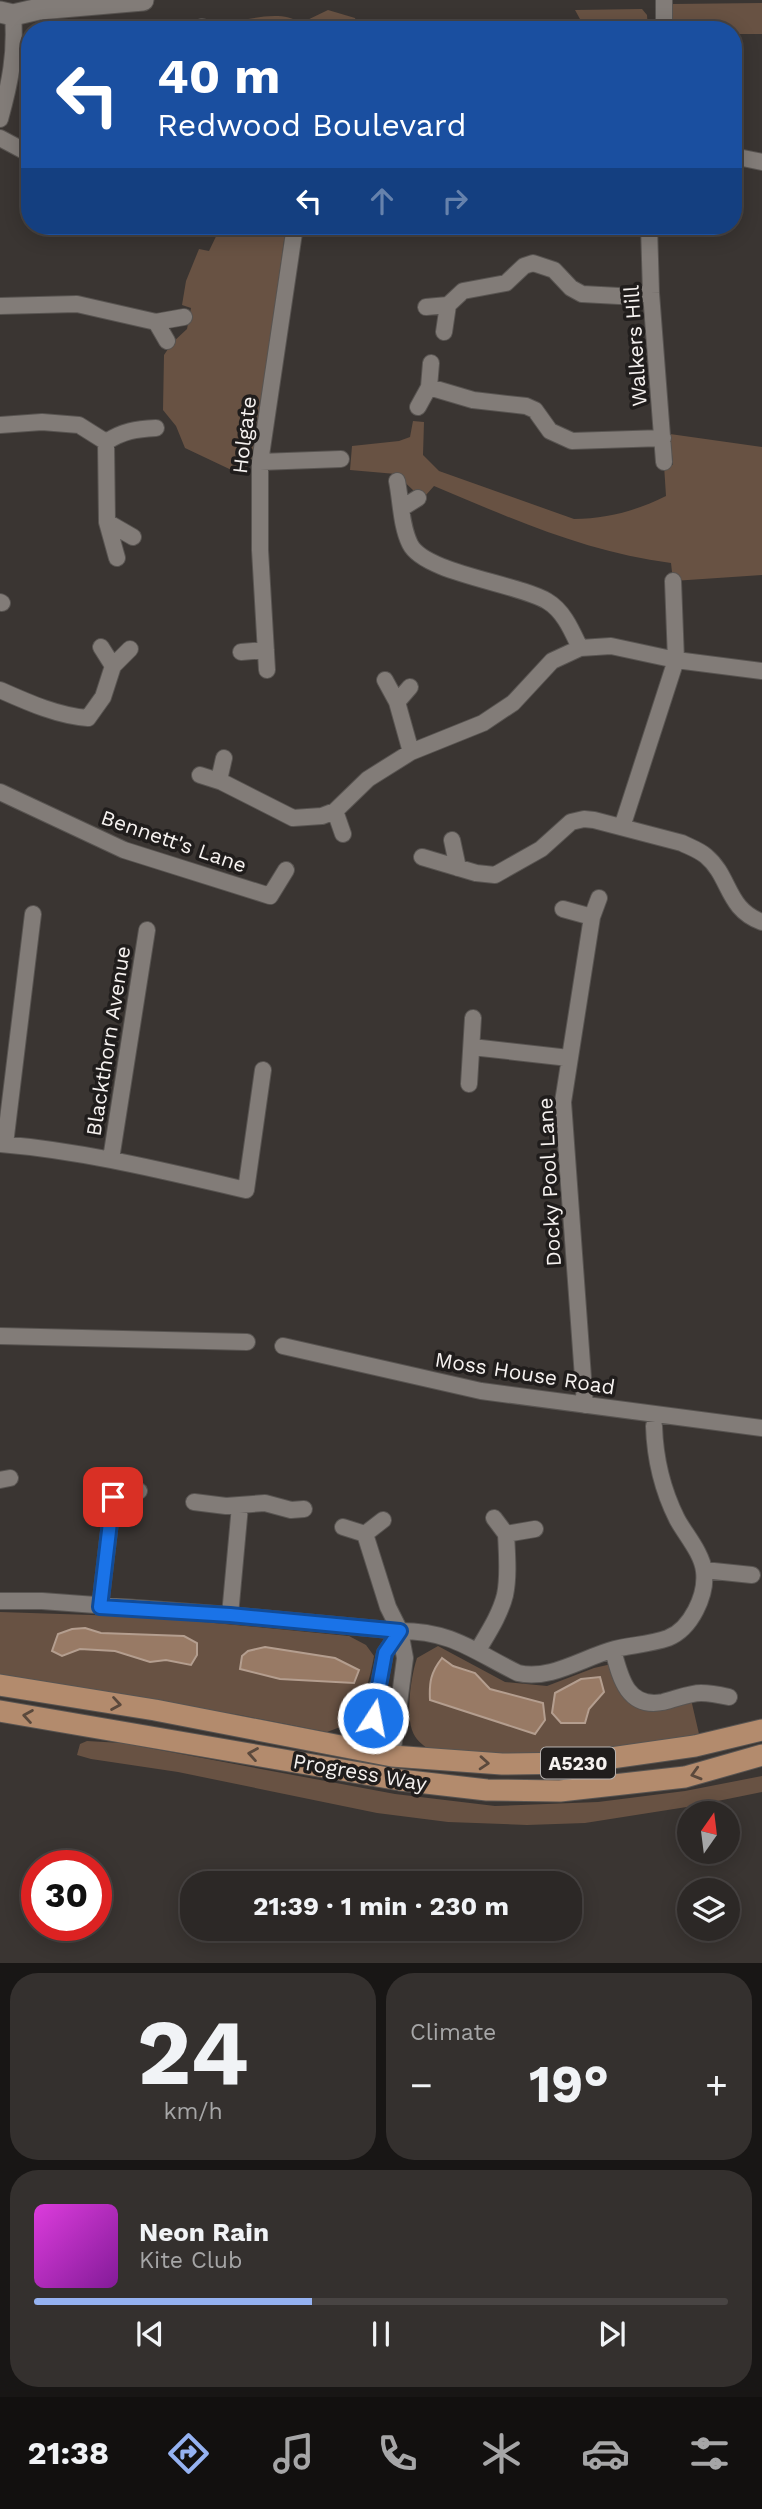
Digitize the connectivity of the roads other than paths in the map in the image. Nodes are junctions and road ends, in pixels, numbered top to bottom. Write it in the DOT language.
graph roads {
  1 [pos="143,0"];
  2 [pos="664,0"];
  3 [pos="6,14"];
  4 [pos="664,21"];
  5 [pos="0,120"];
  6 [pos="0,138"];
  7 [pos="21,149"];
  8 [pos="742,158"];
  9 [pos="762,162"];
  10 [pos="294,235"];
  11 [pos="649,235"];
  12 [pos="651,293"];
  13 [pos="447,305"];
  14 [pos="0,306"];
  15 [pos="426,307"];
  16 [pos="184,317"];
  17 [pos="156,322"];
  18 [pos="444,332"];
  19 [pos="167,341"];
  20 [pos="431,363"];
  21 [pos="429,387"];
  22 [pos="418,407"];
  23 [pos="0,425"];
  24 [pos="156,428"];
  25 [pos="663,438"];
  26 [pos="106,442"];
  27 [pos="341,459"];
  28 [pos="260,462"];
  29 [pos="664,462"];
  30 [pos="397,481"];
  31 [pos="418,498"];
  32 [pos="402,508"];
  33 [pos="107,522"];
  34 [pos="133,537"];
  35 [pos="117,558"];
  36 [pos="673,581"];
  37 [pos="101,647"];
  38 [pos="580,648"];
  39 [pos="130,649"];
  40 [pos="266,650"];
  41 [pos="241,652"];
  42 [pos="676,660"];
  43 [pos="113,666"];
  44 [pos="267,670"];
  45 [pos="762,671"];
  46 [pos="385,680"];
  47 [pos="410,687"];
  48 [pos="0,690"];
  49 [pos="397,702"];
  50 [pos="411,752"];
  51 [pos="224,758"];
  52 [pos="200,775"];
  53 [pos="219,780"];
  54 [pos="0,792"];
  55 [pos="335,811"];
  56 [pos="622,827"];
  57 [pos="343,834"];
  58 [pos="452,840"];
  59 [pos="422,857"];
  60 [pos="458,868"];
  61 [pos="286,870"];
  62 [pos="599,898"];
  63 [pos="563,909"];
  64 [pos="33,914"];
  65 [pos="592,916"];
  66 [pos="762,922"];
  67 [pos="146,930"];
  68 [pos="473,1018"];
  69 [pos="471,1048"];
  70 [pos="569,1058"];
  71 [pos="263,1070"];
  72 [pos="469,1084"];
  73 [pos="2,1144"];
  74 [pos="111,1159"];
  75 [pos="0,1336"];
  76 [pos="247,1342"];
  77 [pos="284,1346"];
  78 [pos="585,1405"];
  79 [pos="654,1426"];
  80 [pos="762,1428"];
  81 [pos="96,1479"];
  82 [pos="139,1491"];
  83 [pos="113,1497"];
  84 [pos="194,1502"];
  85 [pos="240,1506"];
  86 [pos="304,1509"];
  87 [pos="494,1518"];
  88 [pos="383,1520"];
  89 [pos="344,1527"];
  90 [pos="535,1528"];
  91 [pos="365,1534"];
  92 [pos="506,1534"];
  93 [pos="704,1570"];
  94 [pos="752,1575"];
  95 [pos="0,1601"];
  96 [pos="100,1607"];
  97 [pos="230,1615"];
  98 [pos="400,1631"];
  99 [pos="478,1650"];
  100 [pos="613,1650"];
  101 [pos="0,1685"];
  102 [pos="729,1696"];
  103 [pos="0,1711"];
  104 [pos="762,1730"];
  105 [pos="376,1751"];
  106 [pos="762,1755"];
  107 [pos="351,1770"];
  108 [pos="524,1790"];
  1 -- 3 [label="street"];
  2 -- 4 [label="street"];
  3 -- 5 [label="street"];
  6 -- 7 [label="street"];
  8 -- 9 [label="street"];
  10 -- 28 [label="street, Holgate"];
  11 -- 12 [label="street, Walkers Hill"];
  12 -- 13 [label="street"];
  12 -- 25 [label="street, Walkers Hill"];
  13 -- 15 [label="street"];
  13 -- 18 [label="street"];
  14 -- 17 [label="street"];
  16 -- 17 [label="street"];
  17 -- 19 [label="street"];
  20 -- 21 [label="street"];
  21 -- 22 [label="street"];
  21 -- 25 [label="street"];
  23 -- 26 [label="street"];
  24 -- 26 [label="street"];
  25 -- 29 [label="street, Walkers Hill"];
  26 -- 33 [label="street"];
  27 -- 28 [label="street"];
  28 -- 40 [label="street, Holgate"];
  30 -- 32 [label="street"];
  31 -- 32 [label="street"];
  32 -- 38 [label="street"];
  33 -- 34 [label="street"];
  33 -- 35 [label="street"];
  36 -- 42 [label="street"];
  37 -- 43 [label="street"];
  38 -- 42 [label="street"];
  38 -- 50 [label="street"];
  39 -- 43 [label="street"];
  40 -- 41 [label="street"];
  40 -- 44 [label="street, Holgate"];
  42 -- 45 [label="street"];
  42 -- 56 [label="street"];
  43 -- 48 [label="street"];
  46 -- 49 [label="street"];
  47 -- 49 [label="street"];
  49 -- 50 [label="street"];
  50 -- 55 [label="street"];
  51 -- 53 [label="street"];
  52 -- 53 [label="street"];
  53 -- 55 [label="street"];
  54 -- 61 [label="street, Bennett's Lane"];
  55 -- 57 [label="street"];
  56 -- 60 [label="street"];
  56 -- 66 [label="street"];
  58 -- 60 [label="street"];
  59 -- 60 [label="street"];
  62 -- 65 [label="street, Docky Pool Lane"];
  63 -- 65 [label="street"];
  64 -- 73 [label="street"];
  65 -- 70 [label="street, Docky Pool Lane"];
  67 -- 74 [label="street, Blackthorn Avenue"];
  68 -- 69 [label="street"];
  69 -- 70 [label="street"];
  69 -- 72 [label="street"];
  70 -- 78 [label="street, Docky Pool Lane"];
  71 -- 74 [label="street"];
  73 -- 74 [label="street"];
  75 -- 76 [label="street"];
  77 -- 78 [label="street, Moss House Road"];
  78 -- 80 [label="street, Moss House Road"];
  79 -- 93 [label="street"];
  81 -- 83 [label="street"];
  82 -- 83 [label="street"];
  83 -- 96 [label="street"];
  84 -- 85 [label="street"];
  85 -- 86 [label="street"];
  85 -- 97 [label="street"];
  87 -- 92 [label="street"];
  88 -- 91 [label="street"];
  89 -- 91 [label="street"];
  90 -- 92 [label="street"];
  91 -- 98 [label="street"];
  92 -- 99 [label="street"];
  93 -- 94 [label="street"];
  93 -- 100 [label="street"];
  95 -- 96 [label="street"];
  96 -- 97 [label="street"];
  97 -- 98 [label="street"];
  98 -- 99 [label="street"];
  98 -- 105 [label="street"];
  98 -- 105 [label="street"];
  99 -- 100 [label="street"];
  100 -- 102 [label="street"];
  101 -- 105 [label="main road, Progress Way / A5230, one-way"];
  107 -- 103 [label="main road, Progress Way / A5230, one-way"];
  105 -- 104 [label="main road, Progress Way / A5230, one-way"];
  105 -- 107 [label="main road"];
  105 -- 108 [label="main road"];
  106 -- 108 [label="main road, Progress Way / A5230, one-way"];
  107 -- 108 [label="main road, Progress Way / A5230"];
}
